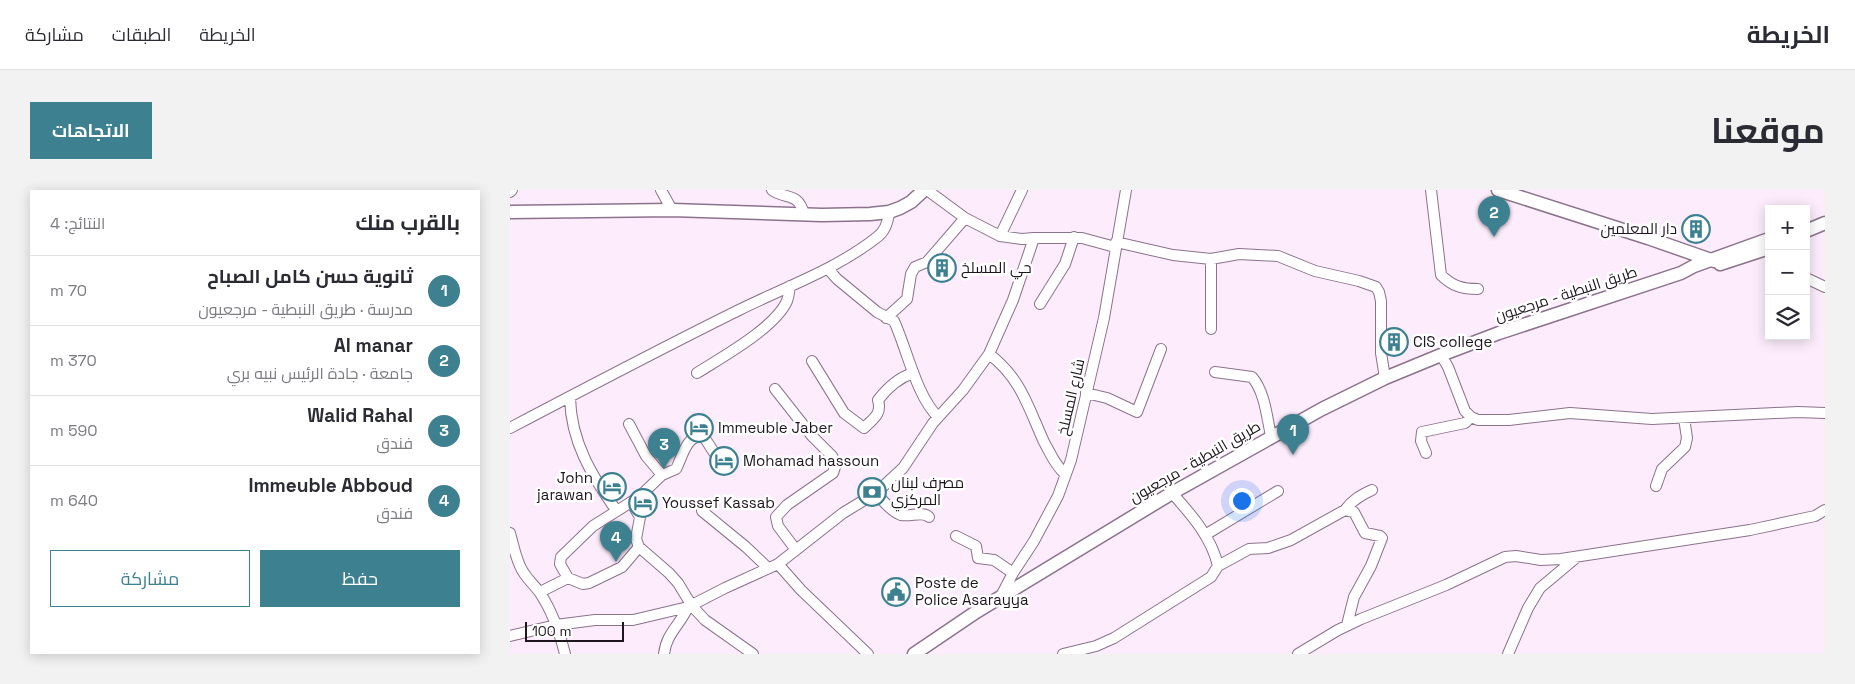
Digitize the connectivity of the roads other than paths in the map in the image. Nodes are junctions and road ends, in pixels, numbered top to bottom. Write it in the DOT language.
graph roads {
  1 [pos="661,190"];
  2 [pos="772,190"];
  3 [pos="1022,190"];
  4 [pos="1126,190"];
  5 [pos="1431,190"];
  6 [pos="1498,190"];
  7 [pos="923,191"];
  8 [pos="672,210"];
  9 [pos="510,212"];
  10 [pos="889,212"];
  11 [pos="804,214"];
  12 [pos="964,218"];
  13 [pos="1825,223"];
  14 [pos="1810,229"];
  15 [pos="1000,236"];
  16 [pos="1074,237"];
  17 [pos="1034,238"];
  18 [pos="1116,245"];
  19 [pos="1763,251"];
  20 [pos="1212,259"];
  21 [pos="1719,261"];
  22 [pos="828,269"];
  23 [pos="1810,280"];
  24 [pos="790,286"];
  25 [pos="1825,287"];
  26 [pos="1478,290"];
  27 [pos="1040,304"];
  28 [pos="886,318"];
  29 [pos="1211,329"];
  30 [pos="1161,349"];
  31 [pos="989,354"];
  32 [pos="1441,355"];
  33 [pos="812,361"];
  34 [pos="697,372"];
  35 [pos="1214,372"];
  36 [pos="913,373"];
  37 [pos="1385,378"];
  38 [pos="775,389"];
  39 [pos="1086,393"];
  40 [pos="570,398"];
  41 [pos="1825,413"];
  42 [pos="938,416"];
  43 [pos="1471,417"];
  44 [pos="1684,418"];
  45 [pos="629,424"];
  46 [pos="510,428"];
  47 [pos="1271,436"];
  48 [pos="1426,453"];
  49 [pos="717,457"];
  50 [pos="1065,474"];
  51 [pos="662,475"];
  52 [pos="1656,486"];
  53 [pos="1372,490"];
  54 [pos="1278,491"];
  55 [pos="876,493"];
  56 [pos="1172,493"];
  57 [pos="631,502"];
  58 [pos="616,510"];
  59 [pos="1345,510"];
  60 [pos="1825,510"];
  61 [pos="702,512"];
  62 [pos="1820,517"];
  63 [pos="929,518"];
  64 [pos="510,533"];
  65 [pos="1205,535"];
  66 [pos="956,536"];
  67 [pos="639,548"];
  68 [pos="796,550"];
  69 [pos="1578,556"];
  70 [pos="778,564"];
  71 [pos="1218,566"];
  72 [pos="768,568"];
  73 [pos="1013,573"];
  74 [pos="568,578"];
  75 [pos="540,592"];
  76 [pos="1001,596"];
  77 [pos="690,607"];
  78 [pos="556,625"];
  79 [pos="1347,625"];
  80 [pos="510,636"];
  81 [pos="929,648"];
  82 [pos="565,654"];
  83 [pos="664,654"];
  84 [pos="753,654"];
  85 [pos="868,654"];
  86 [pos="914,654"];
  87 [pos="1063,654"];
  88 [pos="1298,654"];
  89 [pos="1508,654"];
  1 -- 8 [label="street"];
  2 -- 11 [label="street"];
  3 -- 15 [label="street"];
  4 -- 18 [label="street, شارع المسلخ"];
  5 -- 26 [label="street"];
  6 -- 21 [label="main road"];
  7 -- 10 [label="main road"];
  7 -- 12 [label="street"];
  8 -- 9 [label="main road"];
  8 -- 11 [label="main road"];
  10 -- 11 [label="main road"];
  10 -- 22 [label="street"];
  12 -- 15 [label="street"];
  12 -- 28 [label="street"];
  13 -- 14 [label="main road"];
  15 -- 17 [label="street"];
  16 -- 17 [label="street"];
  16 -- 18 [label="street"];
  16 -- 27 [label="street"];
  17 -- 31 [label="street"];
  18 -- 20 [label="street"];
  18 -- 39 [label="street, شارع المسلخ"];
  19 -- 21 [label="main road, طريق النبطية - مرجعيون"];
  20 -- 29 [label="street"];
  20 -- 37 [label="street"];
  21 -- 32 [label="main road, طريق النبطية - مرجعيون"];
  22 -- 24 [label="street"];
  22 -- 28 [label="street"];
  23 -- 25 [label="street"];
  24 -- 34 [label="street"];
  24 -- 40 [label="street"];
  28 -- 36 [label="street"];
  30 -- 39 [label="street"];
  31 -- 42 [label="street"];
  31 -- 50 [label="street"];
  32 -- 37 [label="main road, طريق النبطية - مرجعيون"];
  32 -- 43 [label="street"];
  33 -- 36 [label="street"];
  35 -- 47 [label="street"];
  36 -- 42 [label="street"];
  37 -- 47 [label="main road, طريق النبطية - مرجعيون"];
  38 -- 68 [label="street"];
  39 -- 50 [label="street, شارع المسلخ"];
  40 -- 46 [label="street"];
  40 -- 58 [label="street"];
  41 -- 44 [label="street"];
  42 -- 55 [label="street"];
  43 -- 44 [label="street"];
  43 -- 48 [label="street"];
  44 -- 52 [label="street"];
  45 -- 51 [label="street"];
  47 -- 56 [label="main road, طريق النبطية - مرجعيون"];
  49 -- 51 [label="street"];
  50 -- 73 [label="street, شارع المسلخ"];
  51 -- 57 [label="street"];
  53 -- 59 [label="street"];
  54 -- 65 [label="street"];
  55 -- 63 [label="street"];
  55 -- 68 [label="street"];
  56 -- 65 [label="street"];
  56 -- 76 [label="main road, طريق النبطية - مرجعيون"];
  57 -- 58 [label="street"];
  57 -- 67 [label="street"];
  58 -- 74 [label="street"];
  59 -- 71 [label="street"];
  59 -- 79 [label="street"];
  60 -- 62 [label="street"];
  61 -- 72 [label="street"];
  62 -- 69 [label="street"];
  64 -- 75 [label="street"];
  65 -- 71 [label="street"];
  66 -- 73 [label="street"];
  67 -- 74 [label="street"];
  67 -- 77 [label="street"];
  68 -- 70 [label="street"];
  69 -- 79 [label="street"];
  69 -- 89 [label="street"];
  70 -- 72 [label="street"];
  70 -- 85 [label="street"];
  71 -- 87 [label="street"];
  72 -- 77 [label="street"];
  73 -- 76 [label="street, شارع المسلخ"];
  74 -- 75 [label="street"];
  75 -- 78 [label="street"];
  76 -- 81 [label="main road, طريق النبطية - مرجعيون"];
  77 -- 78 [label="street"];
  77 -- 83 [label="street"];
  77 -- 84 [label="street"];
  78 -- 80 [label="street"];
  78 -- 82 [label="street"];
  79 -- 88 [label="street"];
  81 -- 86 [label="main road, طريق النبطية - مرجعيون"];
}
